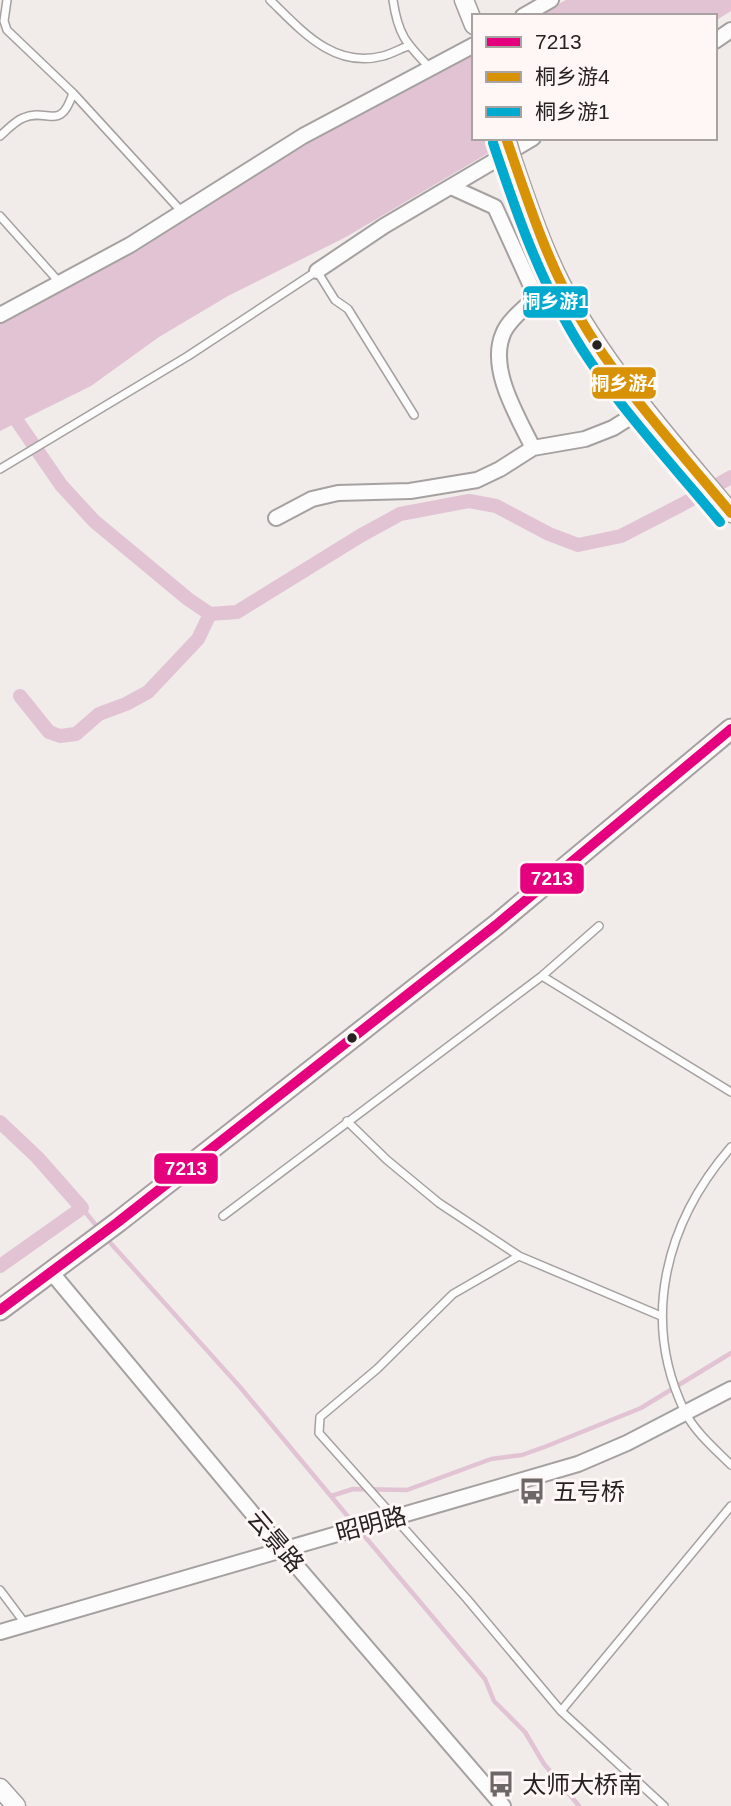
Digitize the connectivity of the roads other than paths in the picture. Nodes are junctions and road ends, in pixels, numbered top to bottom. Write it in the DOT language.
graph roads {
  1 [pos="7,0"];
  2 [pos="270,0"];
  3 [pos="393,0"];
  4 [pos="464,0"];
  5 [pos="551,0"];
  6 [pos="526,14"];
  7 [pos="472,20"];
  8 [pos="472,45"];
  9 [pos="408,46"];
  10 [pos="430,68"];
  11 [pos="73,93"];
  12 [pos="0,136"];
  13 [pos="507,140"];
  14 [pos="530,140"];
  15 [pos="451,187"];
  16 [pos="183,212"];
  17 [pos="0,216"];
  18 [pos="317,271"];
  19 [pos="60,284"];
  20 [pos="0,315"];
  21 [pos="645,408"];
  22 [pos="414,415"];
  23 [pos="533,448"];
  24 [pos="0,469"];
  25 [pos="731,513"];
  26 [pos="276,518"];
  27 [pos="731,729"];
  28 [pos="599,926"];
  29 [pos="542,976"];
  30 [pos="731,1092"];
  31 [pos="347,1121"];
  32 [pos="731,1147"];
  33 [pos="223,1216"];
  34 [pos="519,1256"];
  35 [pos="52,1273"];
  36 [pos="0,1310"];
  37 [pos="661,1316"];
  38 [pos="731,1389"];
  39 [pos="686,1414"];
  40 [pos="731,1465"];
  41 [pos="731,1506"];
  42 [pos="396,1518"];
  43 [pos="282,1549"];
  44 [pos="0,1590"];
  45 [pos="24,1622"];
  46 [pos="0,1632"];
  47 [pos="561,1711"];
  48 [pos="0,1788"];
  49 [pos="16,1806"];
  50 [pos="503,1806"];
  51 [pos="664,1806"];
  1 -- 11 [label="lane"];
  2 -- 9 [label="lane"];
  3 -- 9 [label="lane"];
  4 -- 7 [label="street"];
  5 -- 6 [label="street"];
  8 -- 10 [label="street"];
  9 -- 10 [label="lane"];
  10 -- 16 [label="street"];
  11 -- 12 [label="lane"];
  11 -- 16 [label="lane"];
  13 -- 21 [label="street, bridge"];
  14 -- 15 [label="street"];
  15 -- 18 [label="street"];
  15 -- 23 [label="street"];
  16 -- 19 [label="street"];
  17 -- 19 [label="lane"];
  18 -- 22 [label="lane"];
  18 -- 24 [label="lane"];
  19 -- 20 [label="street"];
  21 -- 23 [label="street"];
  21 -- 25 [label="street"];
  23 -- 26 [label="street"];
  27 -- 35 [label="main road"];
  28 -- 29 [label="lane"];
  29 -- 30 [label="lane"];
  29 -- 31 [label="lane"];
  31 -- 33 [label="lane"];
  31 -- 34 [label="lane"];
  32 -- 37 [label="lane"];
  34 -- 37 [label="lane"];
  34 -- 42 [label="lane"];
  35 -- 36 [label="main road"];
  35 -- 43 [label="street, 云景路"];
  37 -- 39 [label="lane"];
  38 -- 39 [label="street, 昭明路"];
  39 -- 40 [label="lane"];
  39 -- 42 [label="street, 昭明路"];
  41 -- 47 [label="lane"];
  42 -- 43 [label="street, 昭明路"];
  42 -- 47 [label="lane"];
  43 -- 46 [label="street, 昭明路"];
  43 -- 50 [label="street, 云景路"];
  44 -- 45 [label="lane"];
  47 -- 51 [label="lane"];
  48 -- 49 [label="street"];
}
